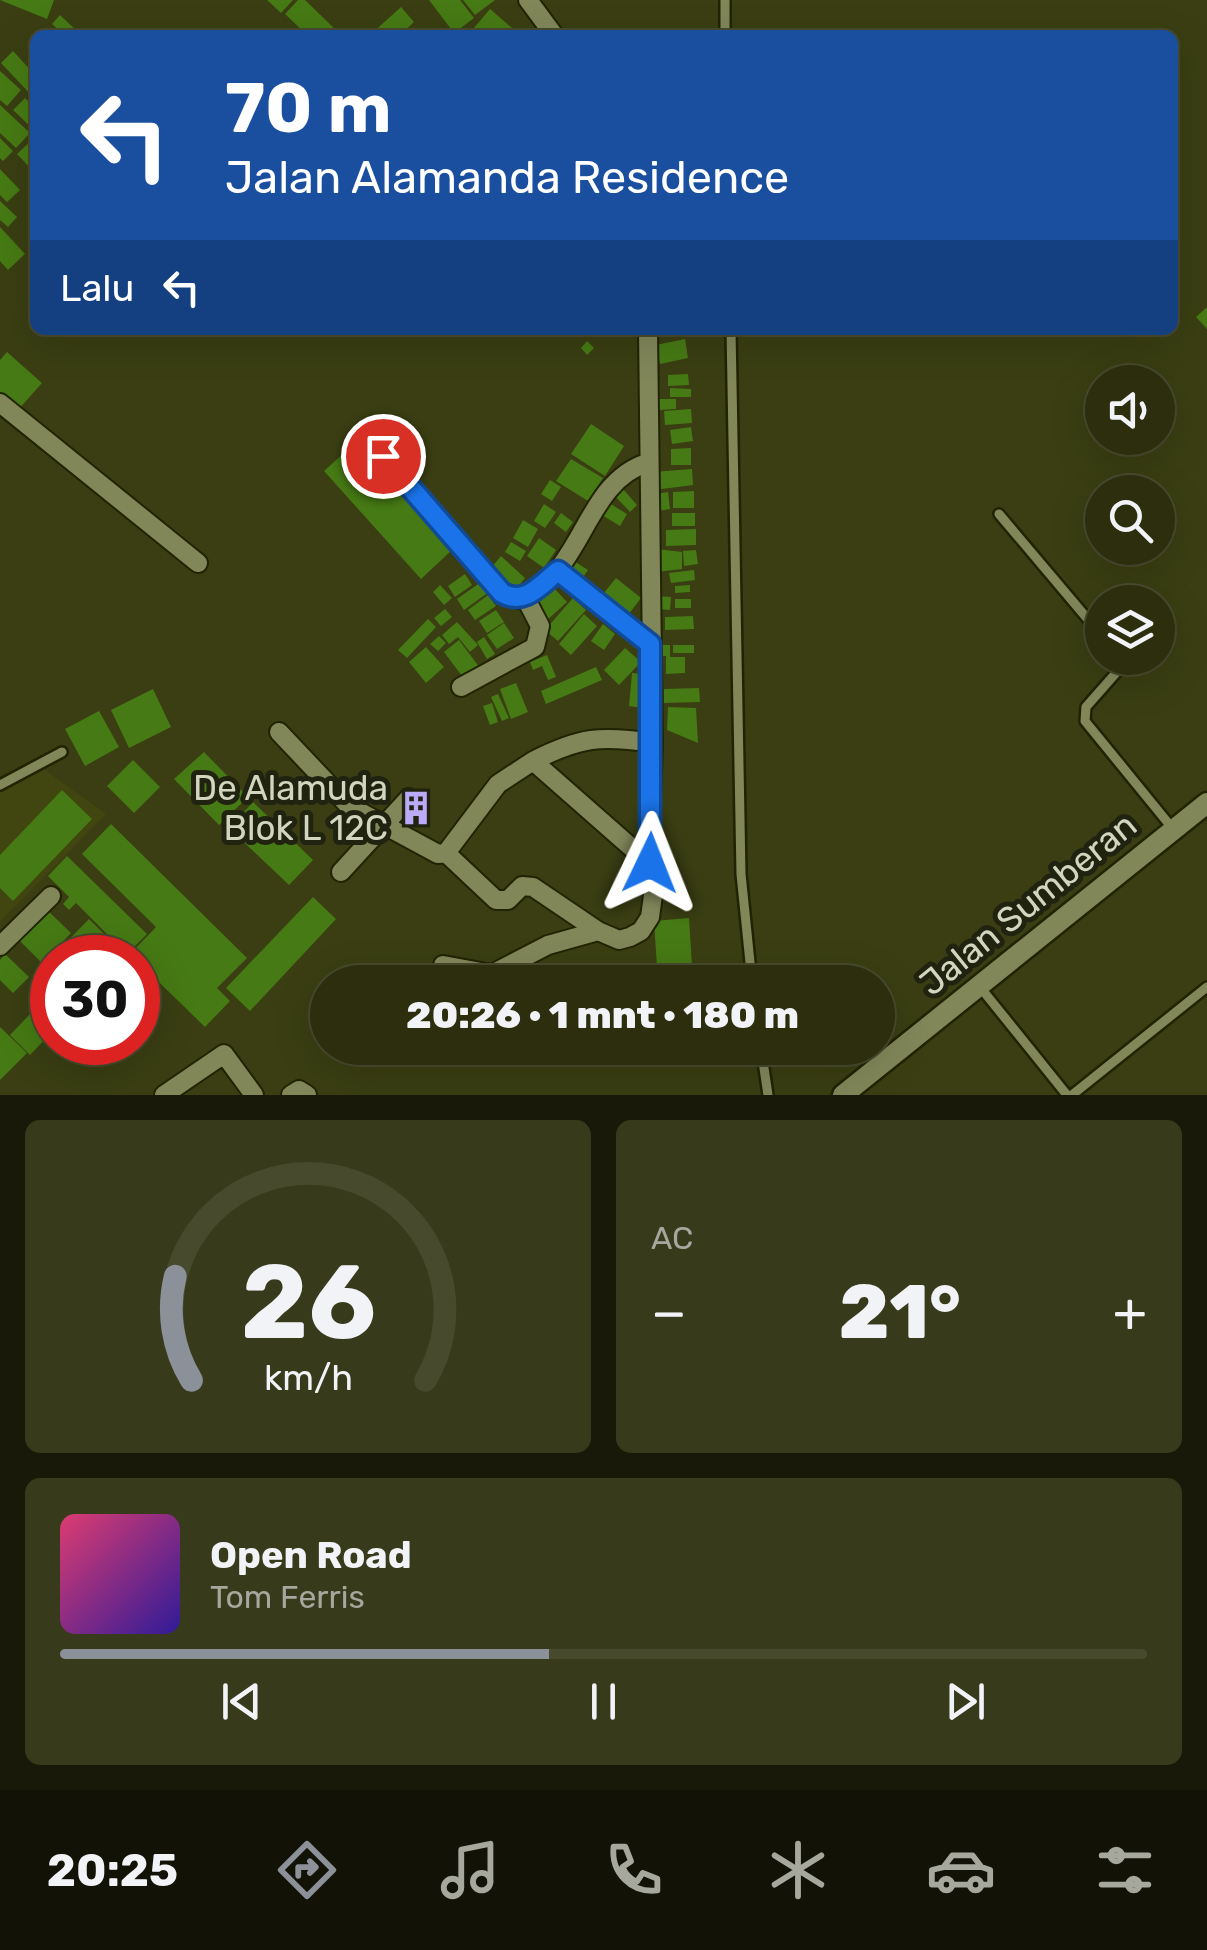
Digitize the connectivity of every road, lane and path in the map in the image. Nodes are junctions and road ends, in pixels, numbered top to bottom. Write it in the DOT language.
graph roads {
  1 [pos="528,0"];
  2 [pos="725,0"];
  3 [pos="550,30"];
  4 [pos="726,30"];
  5 [pos="648,335"];
  6 [pos="731,335"];
  7 [pos="0,403"];
  8 [pos="383,456"];
  9 [pos="646,464"];
  10 [pos="999,514"];
  11 [pos="198,563"];
  12 [pos="558,571"];
  13 [pos="525,597"];
  14 [pos="1085,616"];
  15 [pos="650,644"];
  16 [pos="1113,675"];
  17 [pos="461,687"];
  18 [pos="280,732"];
  19 [pos="653,744"];
  20 [pos="62,752"];
  21 [pos="533,761"];
  22 [pos="0,785"];
  23 [pos="409,798"];
  24 [pos="1207,803"];
  25 [pos="384,824"];
  26 [pos="1173,829"];
  27 [pos="446,853"];
  28 [pos="650,863"];
  29 [pos="341,872"];
  30 [pos="51,896"];
  31 [pos="598,932"];
  32 [pos="0,946"];
  33 [pos="509,965"];
  34 [pos="750,965"];
  35 [pos="978,985"];
  36 [pos="1207,987"];
  37 [pos="764,1065"];
  38 [pos="164,1095"];
  39 [pos="254,1095"];
  40 [pos="292,1095"];
  41 [pos="307,1095"];
  42 [pos="768,1095"];
  43 [pos="843,1095"];
  44 [pos="1070,1095"];
  1 -- 3 [label="street"];
  2 -- 4 [label="lane"];
  5 -- 9 [label="street"];
  6 -- 34 [label="lane"];
  7 -- 11 [label="street"];
  8 -- 13 [label="street"];
  9 -- 12 [label="street"];
  9 -- 15 [label="street"];
  10 -- 14 [label="lane"];
  12 -- 13 [label="street"];
  12 -- 15 [label="street"];
  13 -- 17 [label="street"];
  15 -- 19 [label="street"];
  16 -- 26 [label="lane"];
  18 -- 25 [label="street"];
  19 -- 21 [label="street"];
  19 -- 28 [label="street"];
  20 -- 22 [label="lane"];
  21 -- 27 [label="street"];
  21 -- 28 [label="street"];
  23 -- 25 [label="street"];
  24 -- 26 [label="street, Jalan Sumberan"];
  25 -- 27 [label="street"];
  25 -- 29 [label="street"];
  26 -- 35 [label="street, Jalan Sumberan"];
  27 -- 31 [label="street"];
  28 -- 31 [label="street"];
  30 -- 32 [label="street"];
  31 -- 33 [label="street"];
  35 -- 43 [label="street, Jalan Sumberan"];
  35 -- 44 [label="lane"];
  36 -- 44 [label="lane"];
  37 -- 42 [label="lane"];
  38 -- 39 [label="street"];
  40 -- 41 [label="street"];
}
